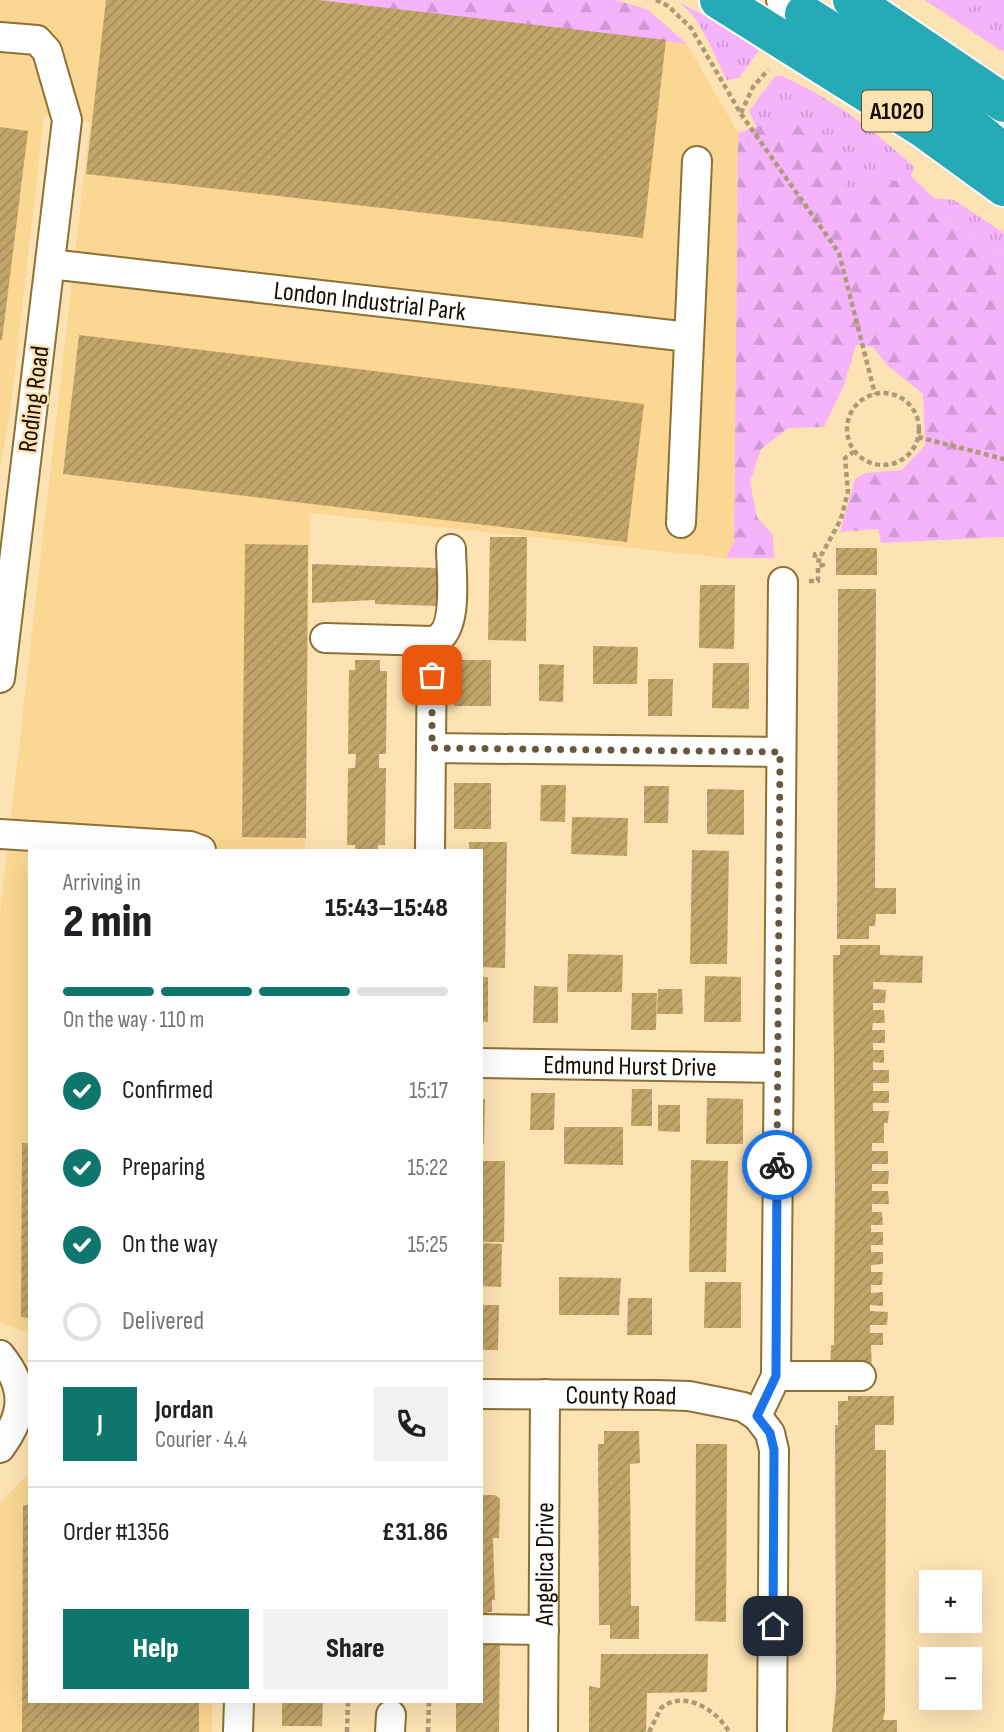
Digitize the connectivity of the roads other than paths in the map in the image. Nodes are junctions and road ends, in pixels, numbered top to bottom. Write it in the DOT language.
graph roads {
  1 [pos="719,0"];
  2 [pos="852,0"];
  3 [pos="884,0"];
  4 [pos="792,7"];
  5 [pos="0,37"];
  6 [pos="994,95"];
  7 [pos="1004,153"];
  8 [pos="697,161"];
  9 [pos="1004,187"];
  10 [pos="50,264"];
  11 [pos="689,337"];
  12 [pos="681,523"];
  13 [pos="452,549"];
  14 [pos="783,582"];
  15 [pos="326,638"];
  16 [pos="432,641"];
  17 [pos="0,678"];
  18 [pos="432,748"];
  19 [pos="780,752"];
  20 [pos="0,834"];
  21 [pos="198,849"];
  22 [pos="430,849"];
  23 [pos="483,1063"];
  24 [pos="778,1068"];
  25 [pos="0,1355"];
  26 [pos="776,1376"];
  27 [pos="861,1376"];
  28 [pos="25,1391"];
  29 [pos="483,1394"];
  30 [pos="545,1394"];
  31 [pos="757,1416"];
  32 [pos="0,1447"];
  33 [pos="483,1629"];
  34 [pos="544,1630"];
  35 [pos="239,1703"];
  36 [pos="239,1732"];
  37 [pos="543,1732"];
  38 [pos="772,1732"];
  1 -- 9 [label="highway, A1020"];
  2 -- 6 [label="highway, A1020"];
  3 -- 6 [label="street"];
  4 -- 7 [label="highway"];
  5 -- 10 [label="street, Roding Road"];
  8 -- 11 [label="street"];
  10 -- 11 [label="street, London Industrial Park"];
  10 -- 17 [label="street, Roding Road"];
  11 -- 12 [label="street"];
  13 -- 16 [label="street"];
  14 -- 19 [label="street"];
  15 -- 16 [label="street"];
  16 -- 18 [label="street"];
  18 -- 19 [label="street"];
  18 -- 22 [label="street"];
  19 -- 24 [label="street"];
  20 -- 21 [label="street"];
  23 -- 24 [label="street, Edmund Hurst Drive"];
  24 -- 26 [label="street"];
  25 -- 28 [label="street"];
  26 -- 27 [label="street"];
  26 -- 31 [label="street"];
  28 -- 32 [label="street"];
  29 -- 30 [label="street, County Road"];
  30 -- 31 [label="street, County Road"];
  30 -- 34 [label="street, Angelica Drive"];
  31 -- 38 [label="street"];
  33 -- 34 [label="street"];
  34 -- 37 [label="street, Angelica Drive"];
  35 -- 36 [label="street"];
}
